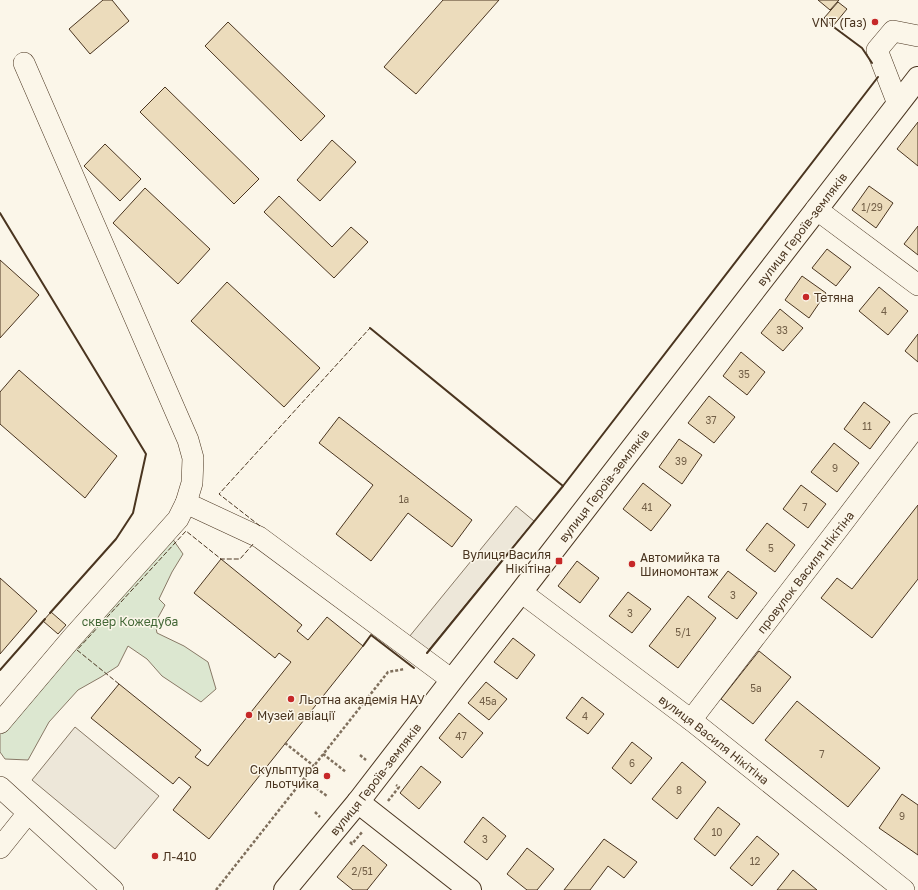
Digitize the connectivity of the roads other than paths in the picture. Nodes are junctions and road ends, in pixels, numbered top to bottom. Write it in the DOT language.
graph roads {
  1 [pos="918,36"];
  2 [pos="24,63"];
  3 [pos="918,78"];
  4 [pos="898,104"];
  5 [pos="816,209"];
  6 [pos="918,285"];
  7 [pos="918,424"];
  8 [pos="186,503"];
  9 [pos="521,592"];
  10 [pos="452,680"];
  11 [pos="691,720"];
  12 [pos="0,723"];
  13 [pos="0,787"];
  14 [pos="358,802"];
  15 [pos="28,813"];
  16 [pos="0,848"];
  17 [pos="110,889"];
  18 [pos="285,890"];
  19 [pos="470,890"];
  20 [pos="904,890"];
  1 -- 4 [label="street"];
  2 -- 8 [label="street"];
  3 -- 4 [label="main road, вулиця Героїв-земляків"];
  4 -- 5 [label="main road, вулиця Героїв-земляків"];
  5 -- 6 [label="street"];
  5 -- 9 [label="main road, вулиця Героїв-земляків"];
  7 -- 11 [label="street, провулок Василя Нікітіна"];
  8 -- 10 [label="street"];
  8 -- 12 [label="street"];
  9 -- 10 [label="main road, вулиця Героїв-земляків"];
  9 -- 11 [label="street, вулиця Василя Нікітіна"];
  10 -- 14 [label="main road, вулиця Героїв-земляків"];
  11 -- 20 [label="street, вулиця Василя Нікітіна"];
  13 -- 15 [label="street"];
  14 -- 18 [label="main road, вулиця Героїв-земляків"];
  14 -- 19 [label="main road"];
  15 -- 16 [label="street"];
  15 -- 17 [label="street"];
}
